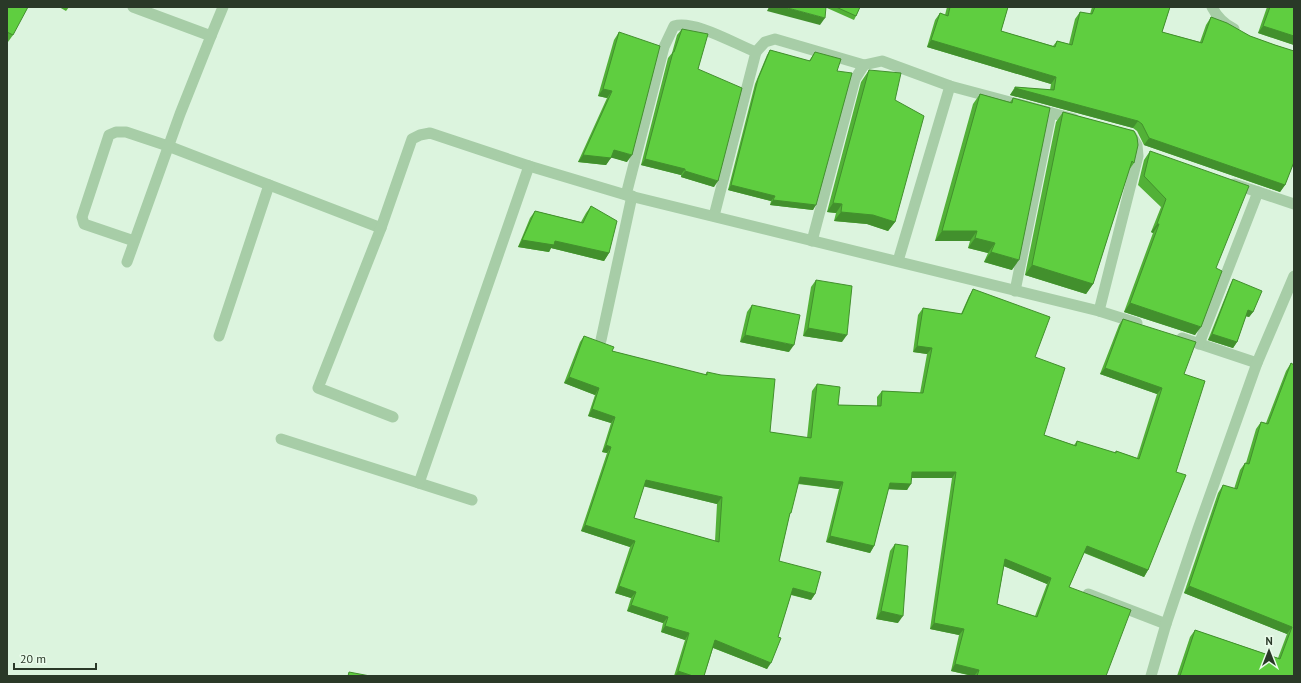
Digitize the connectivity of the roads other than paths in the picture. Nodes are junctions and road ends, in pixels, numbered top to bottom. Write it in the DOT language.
graph roads {
  1 [pos="133,7"];
  2 [pos="223,7"];
  3 [pos="1212,7"];
  4 [pos="1241,33"];
  5 [pos="211,36"];
  6 [pos="756,52"];
  7 [pos="864,66"];
  8 [pos="950,86"];
  9 [pos="1051,113"];
  10 [pos="1087,123"];
  11 [pos="1124,133"];
  12 [pos="168,146"];
  13 [pos="529,166"];
  14 [pos="1220,179"];
  15 [pos="269,185"];
  16 [pos="1258,192"];
  17 [pos="629,195"];
  18 [pos="1294,204"];
  19 [pos="714,216"];
  20 [pos="381,228"];
  21 [pos="812,241"];
  22 [pos="134,242"];
  23 [pos="127,262"];
  24 [pos="898,262"];
  25 [pos="1294,276"];
  26 [pos="1015,291"];
  27 [pos="1099,311"];
  28 [pos="1149,327"];
  29 [pos="1171,334"];
  30 [pos="219,336"];
  31 [pos="601,340"];
  32 [pos="1199,344"];
  33 [pos="1257,363"];
  34 [pos="392,417"];
  35 [pos="281,439"];
  36 [pos="419,483"];
  37 [pos="472,500"];
  38 [pos="1088,594"];
  39 [pos="1166,624"];
  40 [pos="1151,676"];
  1 -- 5 [label="street"];
  2 -- 5 [label="street"];
  3 -- 4 [label="street"];
  5 -- 12 [label="street"];
  6 -- 7 [label="street"];
  6 -- 17 [label="street"];
  6 -- 19 [label="street"];
  7 -- 8 [label="street"];
  7 -- 21 [label="street"];
  8 -- 9 [label="street"];
  8 -- 24 [label="street"];
  9 -- 10 [label="street"];
  9 -- 26 [label="street"];
  11 -- 27 [label="street"];
  12 -- 15 [label="street"];
  12 -- 22 [label="street"];
  12 -- 22 [label="street"];
  13 -- 17 [label="street"];
  13 -- 20 [label="street"];
  13 -- 36 [label="street"];
  14 -- 16 [label="street"];
  15 -- 20 [label="street"];
  15 -- 30 [label="street"];
  16 -- 18 [label="street"];
  16 -- 32 [label="street"];
  17 -- 19 [label="street"];
  17 -- 31 [label="street"];
  19 -- 21 [label="street"];
  20 -- 34 [label="street"];
  21 -- 24 [label="street"];
  22 -- 23 [label="street"];
  24 -- 26 [label="street"];
  25 -- 33 [label="street"];
  26 -- 27 [label="street"];
  27 -- 28 [label="street"];
  29 -- 32 [label="street"];
  32 -- 33 [label="street"];
  33 -- 39 [label="street"];
  35 -- 36 [label="street"];
  36 -- 37 [label="street"];
  38 -- 39 [label="street"];
  39 -- 40 [label="street"];
}
